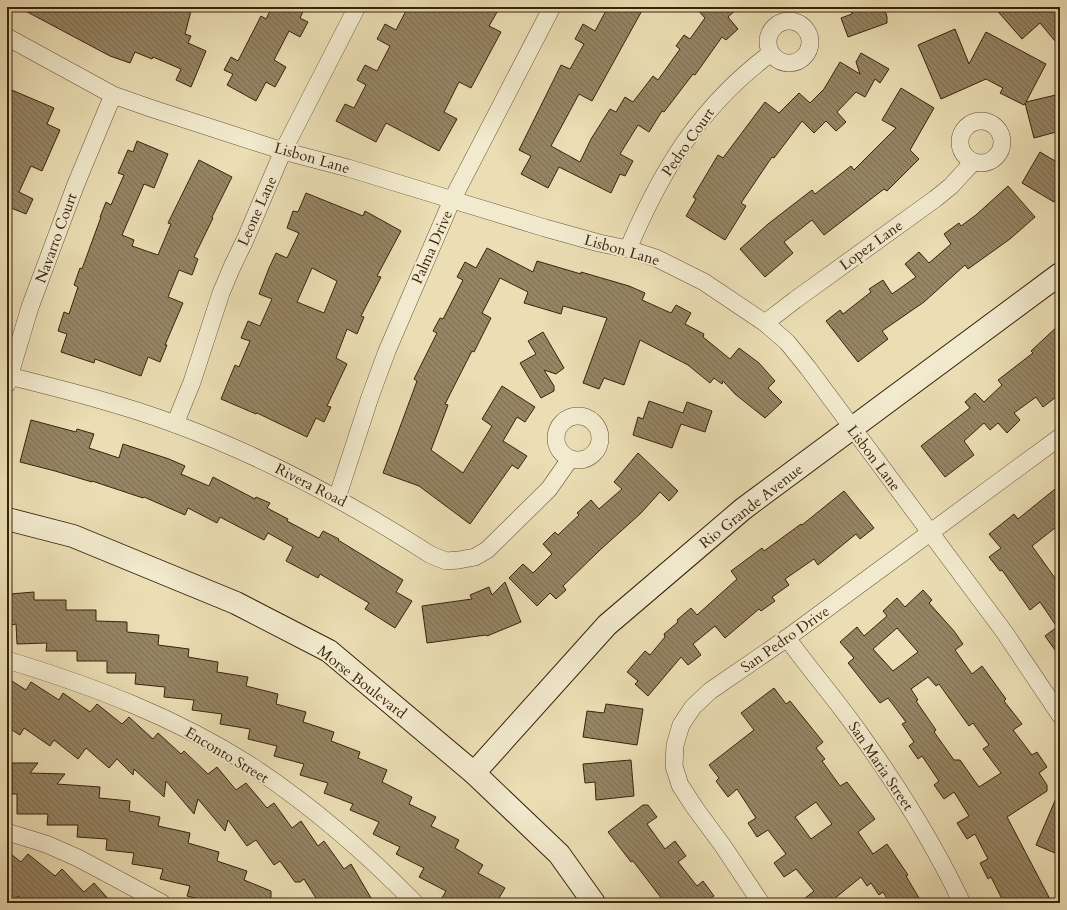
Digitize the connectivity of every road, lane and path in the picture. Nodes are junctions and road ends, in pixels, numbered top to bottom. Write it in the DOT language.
graph roads {
  1 [pos="357,7"];
  2 [pos="552,7"];
  3 [pos="7,38"];
  4 [pos="771,53"];
  5 [pos="113,95"];
  6 [pos="283,151"];
  7 [pos="973,162"];
  8 [pos="452,200"];
  9 [pos="628,250"];
  10 [pos="1060,274"];
  11 [pos="765,323"];
  12 [pos="8,380"];
  13 [pos="175,424"];
  14 [pos="852,428"];
  15 [pos="1060,437"];
  16 [pos="570,459"];
  17 [pos="337,498"];
  18 [pos="7,519"];
  19 [pos="931,533"];
  20 [pos="787,638"];
  21 [pos="7,660"];
  22 [pos="1060,715"];
  23 [pos="474,773"];
  24 [pos="7,832"];
  25 [pos="162,903"];
  26 [pos="415,903"];
  27 [pos="594,903"];
  28 [pos="761,903"];
  29 [pos="962,903"];
  1 -- 6 [label="street, Leone Lane"];
  2 -- 8 [label="street, Palma Drive"];
  3 -- 5 [label="street, Lisbon Lane"];
  4 -- 9 [label="street, Pedro Court"];
  5 -- 6 [label="street, Lisbon Lane"];
  5 -- 12 [label="street, Navarro Court"];
  6 -- 8 [label="street, Lisbon Lane"];
  6 -- 13 [label="street, Leone Lane"];
  7 -- 11 [label="street, Lopez Lane"];
  8 -- 9 [label="street, Lisbon Lane"];
  8 -- 17 [label="street, Palma Drive"];
  9 -- 11 [label="street, Lisbon Lane"];
  10 -- 14 [label="street, Rio Grande Avenue"];
  11 -- 14 [label="street, Lisbon Lane"];
  12 -- 13 [label="street, Rivera Road"];
  13 -- 17 [label="street, Rivera Road"];
  14 -- 19 [label="street, Lisbon Lane"];
  14 -- 23 [label="street, Rio Grande Avenue"];
  15 -- 19 [label="street, San Pedro Drive"];
  16 -- 17 [label="street, Rivera Road"];
  18 -- 23 [label="street, Morse Boulevard"];
  19 -- 20 [label="street, San Pedro Drive"];
  19 -- 22 [label="street, Lisbon Lane"];
  20 -- 28 [label="street, San Pedro Drive"];
  20 -- 29 [label="street, San Maria Street"];
  21 -- 26 [label="street, Enconto Street"];
  23 -- 27 [label="street, Morse Boulevard"];
  24 -- 25 [label="street"];
}
